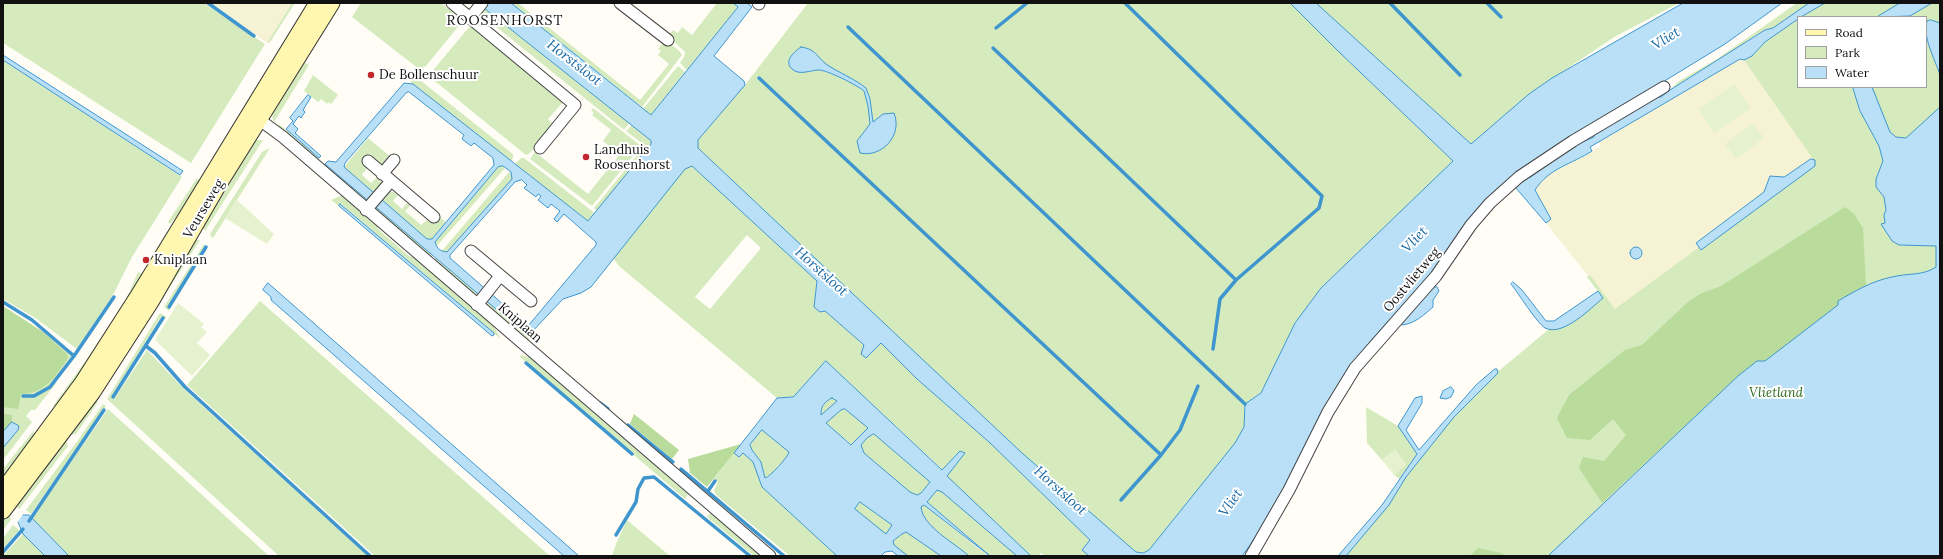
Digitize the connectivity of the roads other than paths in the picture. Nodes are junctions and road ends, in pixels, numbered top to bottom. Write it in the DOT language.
graph roads {
  1 [pos="317,3"];
  2 [pos="332,3"];
  3 [pos="452,3"];
  4 [pos="620,3"];
  5 [pos="477,10"];
  6 [pos="668,40"];
  7 [pos="1664,86"];
  8 [pos="254,116"];
  9 [pos="540,148"];
  10 [pos="394,160"];
  11 [pos="368,161"];
  12 [pos="386,177"];
  13 [pos="368,208"];
  14 [pos="434,217"];
  15 [pos="471,251"];
  16 [pos="500,276"];
  17 [pos="479,302"];
  18 [pos="531,302"];
  19 [pos="7,492"];
  20 [pos="3,511"];
  21 [pos="770,556"];
  22 [pos="1251,556"];
  1 -- 8 [label="main road, Veurseweg"];
  2 -- 8 [label="main road, Veurseweg"];
  3 -- 5 [label="street"];
  4 -- 6 [label="street"];
  5 -- 9 [label="street"];
  7 -- 22 [label="street, Oostvlietweg"];
  8 -- 13 [label="street, Kniplaan"];
  8 -- 19 [label="main road, Veurseweg"];
  10 -- 12 [label="street"];
  11 -- 12 [label="street"];
  12 -- 13 [label="street"];
  12 -- 14 [label="street"];
  13 -- 17 [label="street, Kniplaan"];
  15 -- 16 [label="street"];
  16 -- 17 [label="street"];
  16 -- 18 [label="street"];
  17 -- 21 [label="street, Kniplaan"];
  19 -- 20 [label="main road, Veurseweg"];
}
